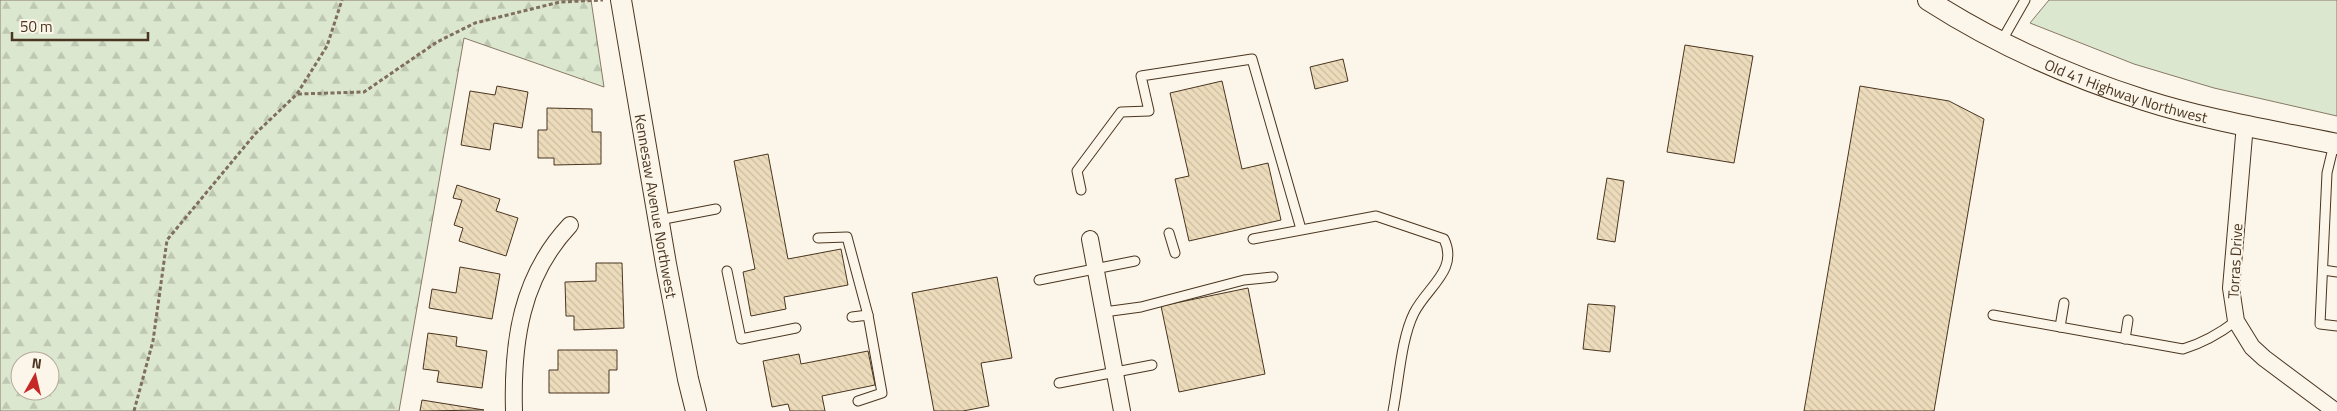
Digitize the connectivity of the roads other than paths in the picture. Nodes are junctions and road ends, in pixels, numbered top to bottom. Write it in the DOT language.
graph roads {
  1 [pos="620,0"];
  2 [pos="1928,0"];
  3 [pos="2025,0"];
  4 [pos="2000,42"];
  5 [pos="2246,124"];
  6 [pos="2335,144"];
  7 [pos="1081,190"];
  8 [pos="716,209"];
  9 [pos="659,220"];
  10 [pos="570,225"];
  11 [pos="1301,229"];
  12 [pos="1169,232"];
  13 [pos="818,238"];
  14 [pos="1253,238"];
  15 [pos="1090,239"];
  16 [pos="1175,253"];
  17 [pos="1135,261"];
  18 [pos="1096,269"];
  19 [pos="2323,270"];
  20 [pos="727,271"];
  21 [pos="2337,272"];
  22 [pos="1273,277"];
  23 [pos="1039,280"];
  24 [pos="2064,303"];
  25 [pos="1104,312"];
  26 [pos="1993,314"];
  27 [pos="868,315"];
  28 [pos="852,317"];
  29 [pos="2128,320"];
  30 [pos="2236,321"];
  31 [pos="2337,326"];
  32 [pos="2060,327"];
  33 [pos="796,328"];
  34 [pos="2125,339"];
  35 [pos="1152,365"];
  36 [pos="1115,372"];
  37 [pos="1059,383"];
  38 [pos="858,401"];
  39 [pos="514,411"];
  40 [pos="696,411"];
  41 [pos="1122,411"];
  42 [pos="1393,411"];
  43 [pos="2335,411"];
  1 -- 9 [label="street, Kennesaw Avenue Northwest"];
  2 -- 4 [label="street, Old 41 Highway Northwest"];
  3 -- 4 [label="lane"];
  4 -- 5 [label="street, Old 41 Highway Northwest"];
  5 -- 6 [label="street, Old 41 Highway Northwest"];
  5 -- 30 [label="street, Torras Drive"];
  6 -- 19 [label="lane"];
  7 -- 11 [label="lane"];
  8 -- 9 [label="lane"];
  9 -- 40 [label="street, Kennesaw Avenue Northwest"];
  10 -- 39 [label="street"];
  11 -- 14 [label="lane"];
  11 -- 42 [label="lane"];
  12 -- 16 [label="lane"];
  13 -- 27 [label="lane"];
  15 -- 18 [label="street"];
  17 -- 18 [label="lane"];
  18 -- 23 [label="lane"];
  18 -- 25 [label="street"];
  19 -- 21 [label="lane"];
  19 -- 31 [label="lane"];
  20 -- 33 [label="lane"];
  22 -- 25 [label="lane"];
  24 -- 32 [label="lane"];
  25 -- 36 [label="street"];
  26 -- 32 [label="lane"];
  27 -- 28 [label="lane"];
  27 -- 38 [label="lane"];
  29 -- 34 [label="lane"];
  30 -- 34 [label="lane"];
  30 -- 43 [label="street, Torras Drive"];
  32 -- 34 [label="lane"];
  35 -- 36 [label="lane"];
  36 -- 37 [label="lane"];
  36 -- 41 [label="street"];
}
